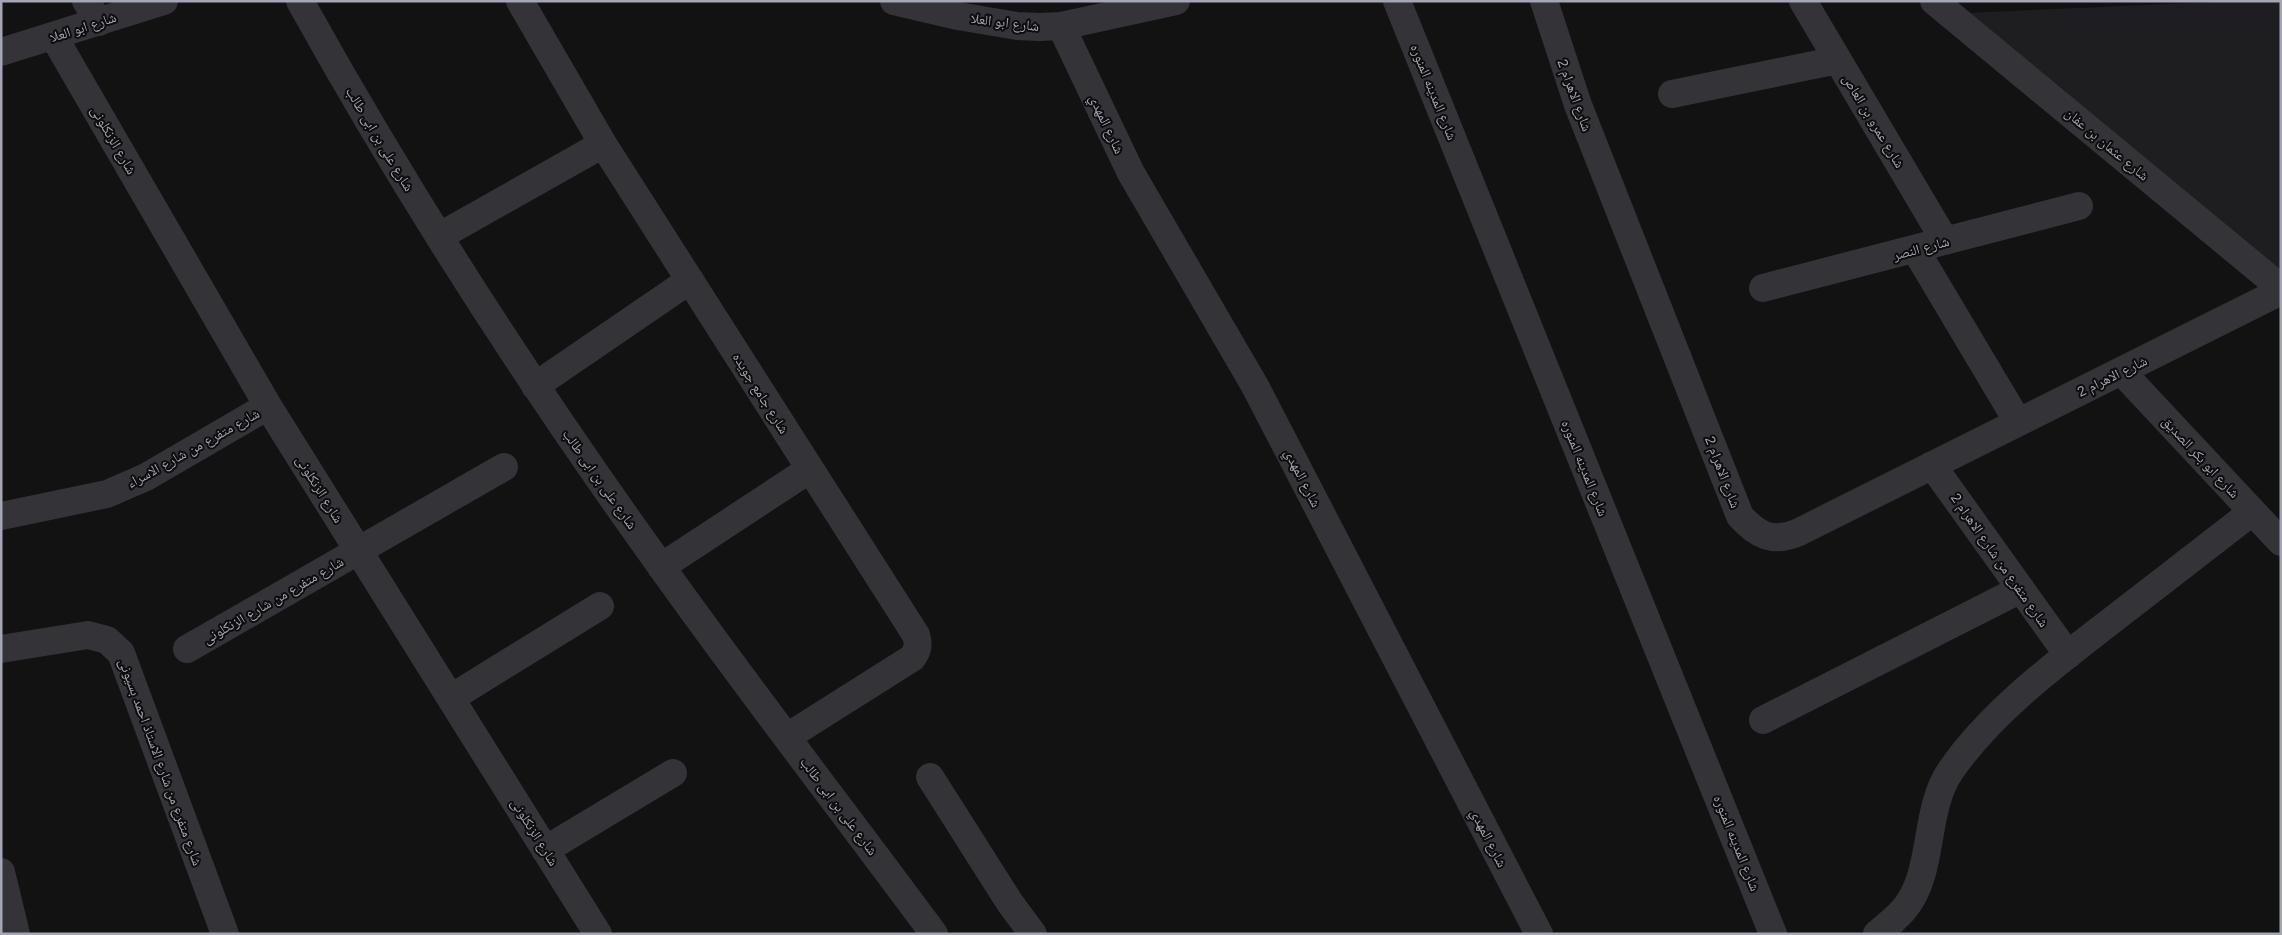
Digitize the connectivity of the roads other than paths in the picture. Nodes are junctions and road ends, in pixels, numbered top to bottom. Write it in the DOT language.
graph roads {
  1 [pos="164,1"];
  2 [pos="300,1"];
  3 [pos="520,1"];
  4 [pos="894,1"];
  5 [pos="1176,1"];
  6 [pos="1397,1"];
  7 [pos="1544,1"];
  8 [pos="1803,1"];
  9 [pos="1934,1"];
  10 [pos="93,12"];
  11 [pos="1061,26"];
  12 [pos="54,37"];
  13 [pos="1,52"];
  14 [pos="1838,60"];
  15 [pos="1672,94"];
  16 [pos="603,144"];
  17 [pos="2079,206"];
  18 [pos="440,236"];
  19 [pos="1945,241"];
  20 [pos="1915,249"];
  21 [pos="690,280"];
  22 [pos="1763,288"];
  23 [pos="2281,288"];
  24 [pos="2281,292"];
  25 [pos="2121,371"];
  26 [pos="535,386"];
  27 [pos="268,406"];
  28 [pos="2018,422"];
  29 [pos="1932,465"];
  30 [pos="504,467"];
  31 [pos="810,469"];
  32 [pos="2252,512"];
  33 [pos="1,516"];
  34 [pos="2281,542"];
  35 [pos="358,550"];
  36 [pos="661,567"];
  37 [pos="2021,589"];
  38 [pos="600,606"];
  39 [pos="1,649"];
  40 [pos="187,649"];
  41 [pos="2068,655"];
  42 [pos="451,698"];
  43 [pos="1763,720"];
  44 [pos="787,737"];
  45 [pos="673,773"];
  46 [pos="930,777"];
  47 [pos="546,850"];
  48 [pos="1,872"];
  49 [pos="16,934"];
  50 [pos="225,934"];
  51 [pos="598,934"];
  52 [pos="934,934"];
  53 [pos="1034,934"];
  54 [pos="1539,934"];
  55 [pos="1773,934"];
  56 [pos="1877,934"];
  1 -- 10 [label="street, شارع ابو العلا"];
  2 -- 18 [label="street, شارع على بن ابى طالب"];
  3 -- 16 [label="street, شارع جامع جويده"];
  4 -- 11 [label="street, شارع ابو العلا"];
  5 -- 11 [label="street, شارع ابو العلا"];
  6 -- 55 [label="street, شارع المدينه المنوره"];
  7 -- 29 [label="street, شارع الاهرام 2"];
  8 -- 14 [label="street, شارع عمرو بن العاص"];
  9 -- 23 [label="street, شارع عثمان بن عفان"];
  10 -- 12 [label="street, شارع ابو العلا"];
  11 -- 54 [label="street, شارع المهدي"];
  12 -- 13 [label="street, شارع ابو العلا"];
  12 -- 27 [label="street, شارع الزنكلونى"];
  14 -- 15 [label="street"];
  14 -- 19 [label="street, شارع عمرو بن العاص"];
  16 -- 18 [label="street"];
  16 -- 21 [label="street, شارع جامع جويده"];
  17 -- 19 [label="street, شارع النصر"];
  18 -- 26 [label="street, شارع على بن ابى طالب"];
  19 -- 20 [label="street, شارع النصر"];
  20 -- 22 [label="street, شارع النصر"];
  20 -- 28 [label="street"];
  21 -- 26 [label="street"];
  21 -- 31 [label="street, شارع جامع جويده"];
  24 -- 25 [label="street, شارع الاهرام 2"];
  25 -- 28 [label="street, شارع الاهرام 2"];
  25 -- 32 [label="street, شارع ابو بكر الصديق"];
  26 -- 36 [label="street, شارع على بن ابى طالب"];
  27 -- 33 [label="street, شارع متفرع من شارع الاسراء"];
  27 -- 35 [label="street, شارع الزنكلونى"];
  28 -- 29 [label="street, شارع الاهرام 2"];
  29 -- 37 [label="street, شارع متفرع من شارع الاهرام 2"];
  30 -- 35 [label="street, شارع متفرع من شارع الزنكلونى"];
  31 -- 36 [label="street"];
  31 -- 44 [label="street, شارع جامع جويده"];
  32 -- 34 [label="street, شارع ابو بكر الصديق"];
  32 -- 41 [label="street"];
  35 -- 40 [label="street, شارع متفرع من شارع الزنكلونى"];
  35 -- 42 [label="street, شارع الزنكلونى"];
  36 -- 44 [label="street, شارع على بن ابى طالب"];
  37 -- 41 [label="street, شارع متفرع من شارع الاهرام 2"];
  37 -- 43 [label="street"];
  38 -- 42 [label="street"];
  39 -- 50 [label="street, شارع متفرع من شارع الاستاذ احمد بسيونى"];
  41 -- 56 [label="street"];
  42 -- 47 [label="street, شارع الزنكلونى"];
  44 -- 52 [label="street, شارع على بن ابى طالب"];
  45 -- 47 [label="street"];
  46 -- 53 [label="street"];
  47 -- 51 [label="street, شارع الزنكلونى"];
  48 -- 49 [label="street"];
}
